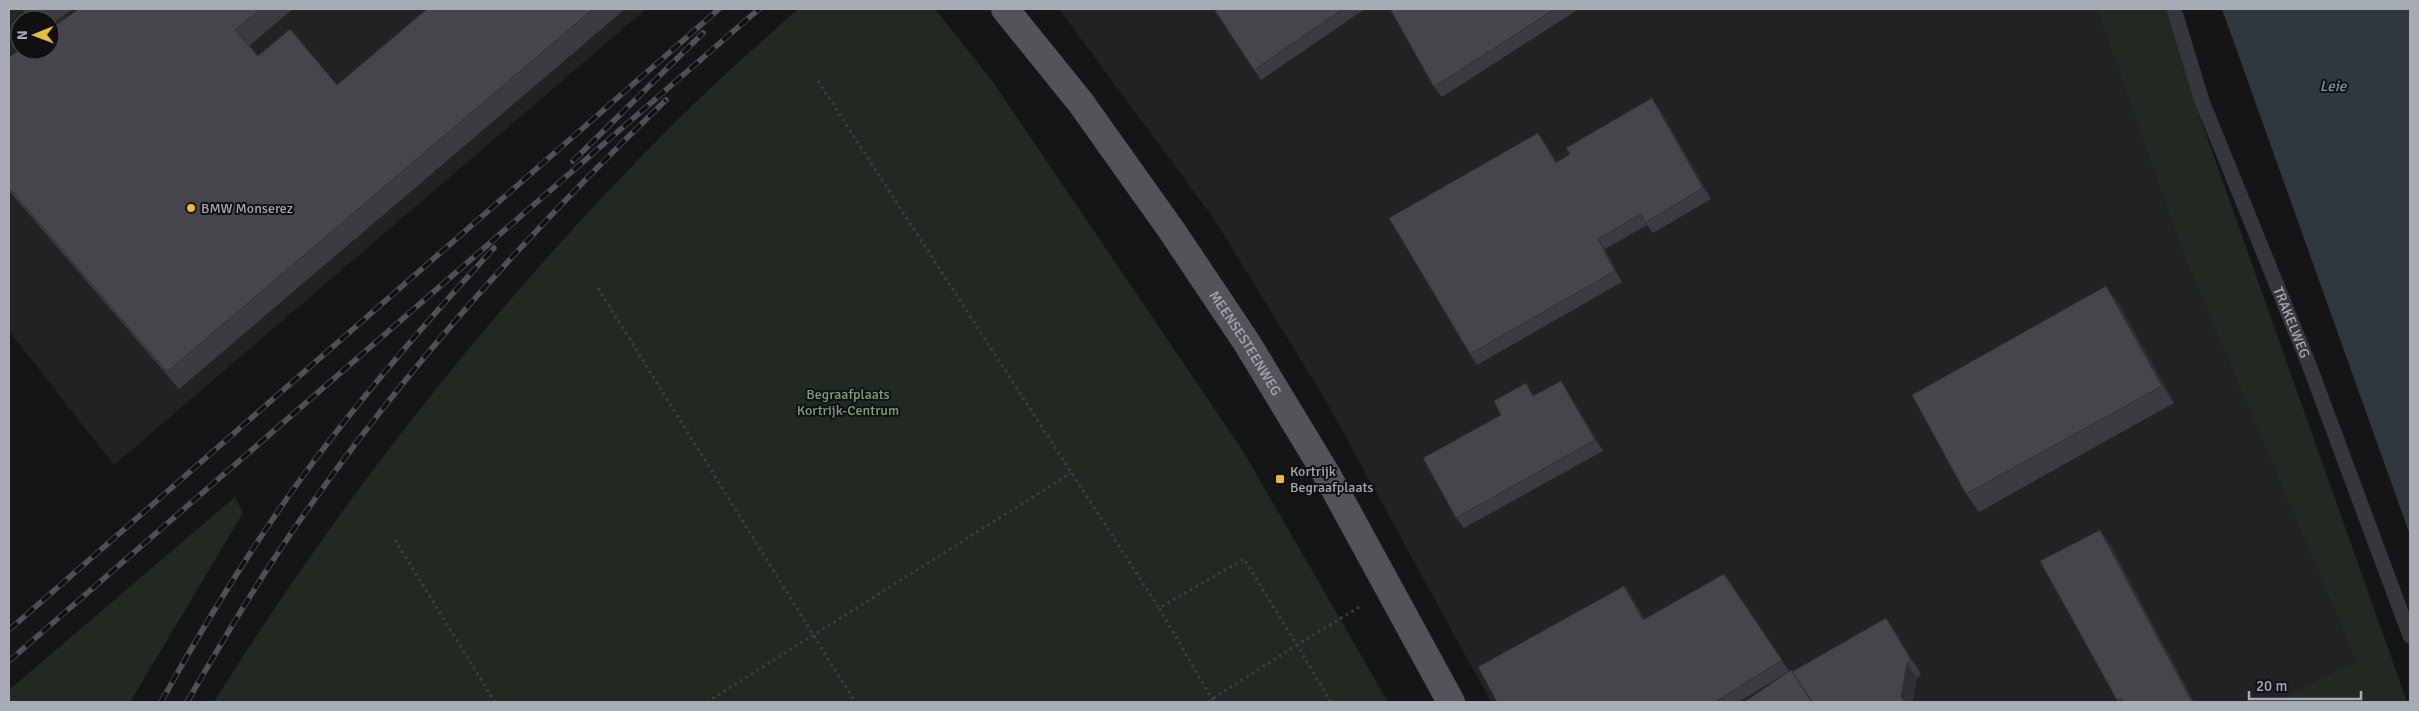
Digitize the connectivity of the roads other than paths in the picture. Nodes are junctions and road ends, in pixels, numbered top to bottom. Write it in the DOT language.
graph roads {
  1 [pos="1005,9"];
  2 [pos="2174,9"];
  3 [pos="2410,636"];
  4 [pos="1451,702"];
  1 -- 4 [label="main road, MEENSESTEENWEG"];
  2 -- 3 [label="lane, TRAKELWEG"];
}
